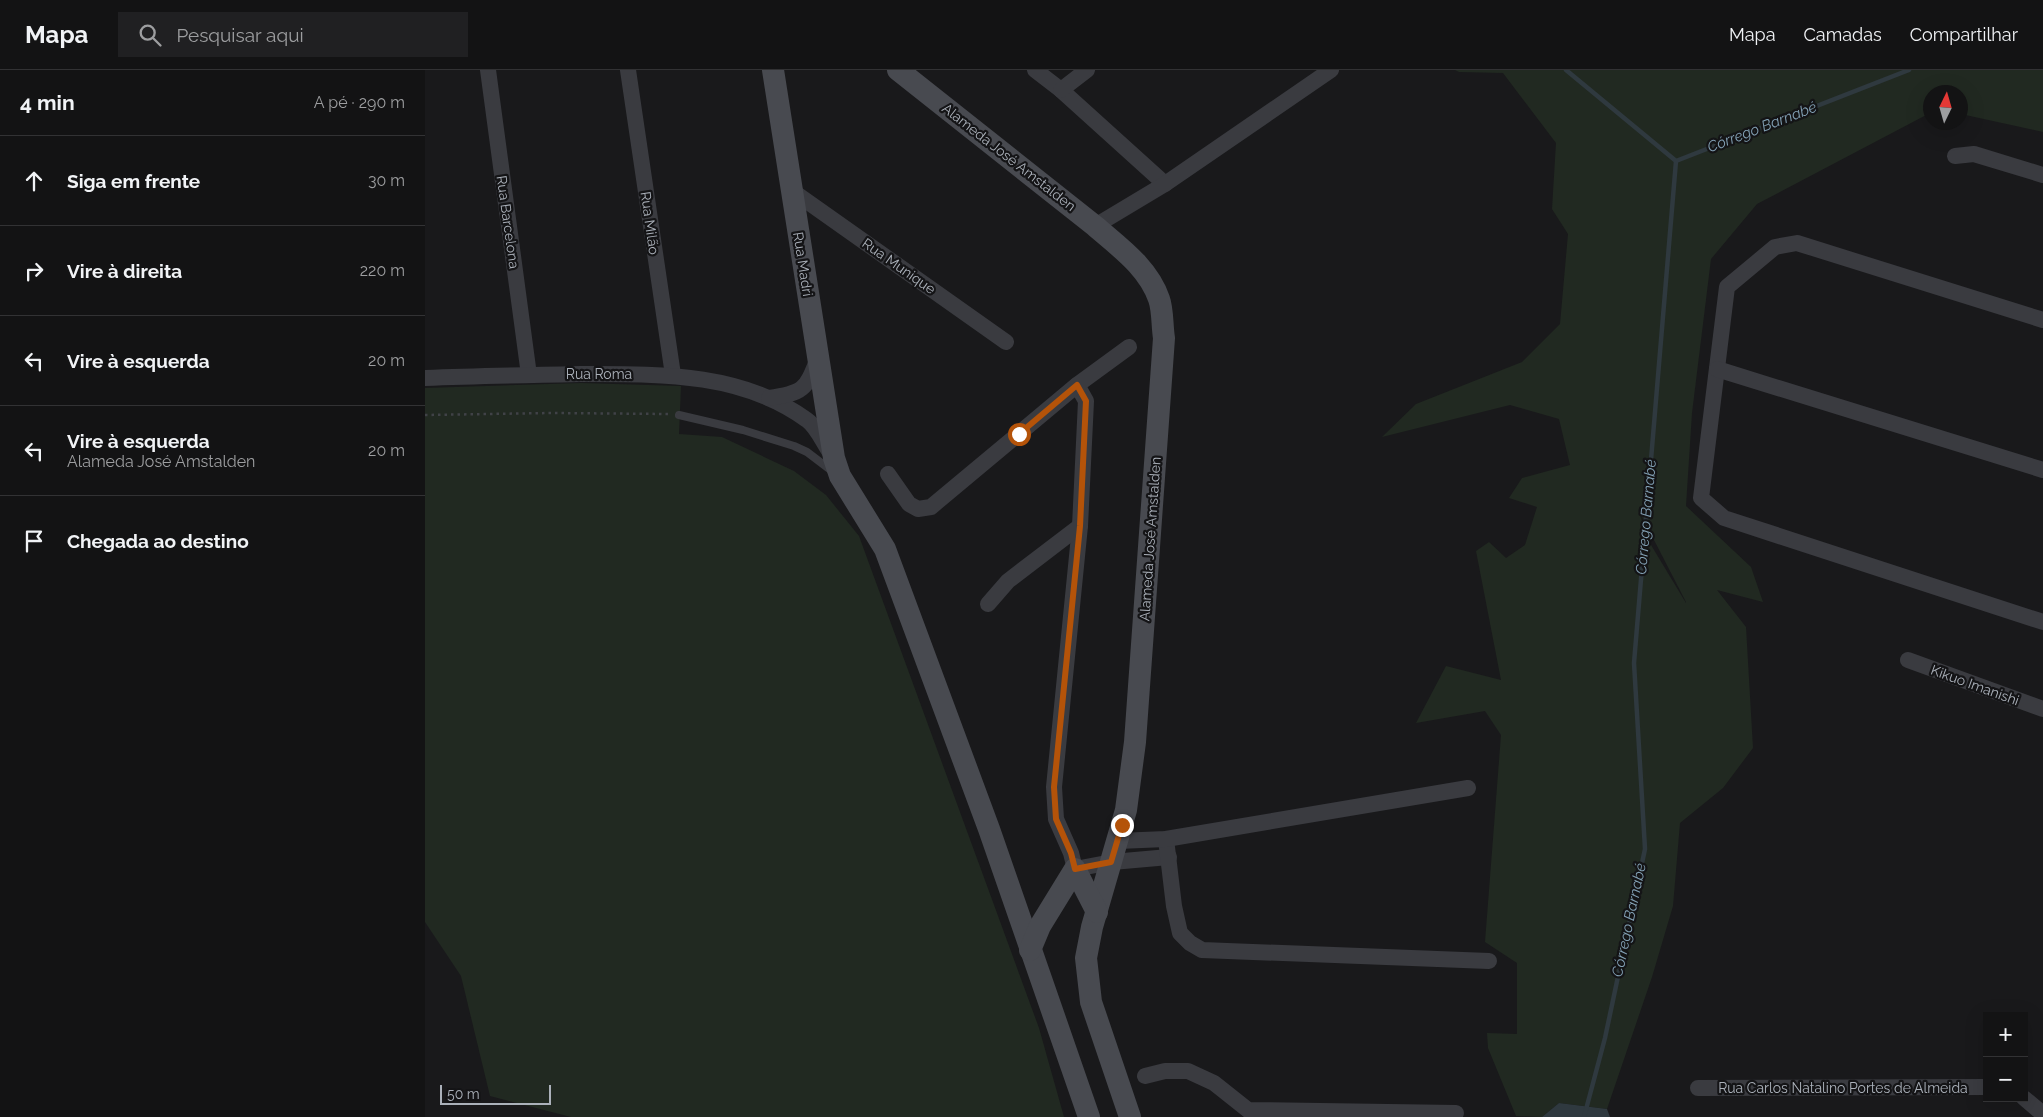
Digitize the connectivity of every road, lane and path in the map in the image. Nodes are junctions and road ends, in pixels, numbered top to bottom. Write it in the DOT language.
graph roads {
  1 [pos="488,70"];
  2 [pos="628,70"];
  3 [pos="773,70"];
  4 [pos="898,70"];
  5 [pos="1035,70"];
  6 [pos="1087,70"];
  7 [pos="1331,70"];
  8 [pos="1061,90"];
  9 [pos="1955,156"];
  10 [pos="2043,175"];
  11 [pos="1165,184"];
  12 [pos="791,190"];
  13 [pos="1095,226"];
  14 [pos="2043,320"];
  15 [pos="1006,342"];
  16 [pos="1129,347"];
  17 [pos="818,358"];
  18 [pos="1717,369"];
  19 [pos="529,375"];
  20 [pos="673,375"];
  21 [pos="425,378"];
  22 [pos="1077,385"];
  23 [pos="769,398"];
  24 [pos="425,415"];
  25 [pos="679,415"];
  26 [pos="837,467"];
  27 [pos="2043,470"];
  28 [pos="888,474"];
  29 [pos="1080,526"];
  30 [pos="988,604"];
  31 [pos="2043,622"];
  32 [pos="1908,660"];
  33 [pos="2043,709"];
  34 [pos="1468,788"];
  35 [pos="1166,839"];
  36 [pos="1118,841"];
  37 [pos="1169,857"];
  38 [pos="1111,862"];
  39 [pos="1075,869"];
  40 [pos="1097,912"];
  41 [pos="1030,950"];
  42 [pos="1489,961"];
  43 [pos="1145,1076"];
  44 [pos="1698,1088"];
  45 [pos="1983,1088"];
  46 [pos="2028,1101"];
  47 [pos="1457,1113"];
  48 [pos="1248,1114"];
  49 [pos="2043,1114"];
  50 [pos="1089,1117"];
  51 [pos="1130,1117"];
  1 -- 19 [label="street, Rua Barcelona"];
  2 -- 20 [label="street, Rua Milão"];
  3 -- 12 [label="street, Rua Madri"];
  4 -- 13 [label="street, Alameda José Amstalden"];
  5 -- 8 [label="street"];
  6 -- 8 [label="street"];
  7 -- 11 [label="street"];
  8 -- 11 [label="street"];
  9 -- 10 [label="street"];
  11 -- 13 [label="street"];
  12 -- 15 [label="street, Rua Munique"];
  12 -- 17 [label="street, Rua Madri"];
  13 -- 36 [label="street, Alameda José Amstalden"];
  14 -- 18 [label="street"];
  16 -- 22 [label="street"];
  17 -- 23 [label="street, Rua Roma"];
  17 -- 26 [label="street, Rua Madri"];
  18 -- 27 [label="street"];
  18 -- 31 [label="street"];
  19 -- 20 [label="street, Rua Roma"];
  19 -- 21 [label="street, Rua Roma"];
  20 -- 23 [label="street, Rua Roma"];
  22 -- 28 [label="street"];
  22 -- 29 [label="street"];
  23 -- 26 [label="street, Rua Roma"];
  24 -- 25 [label="path"];
  25 -- 26 [label="lane"];
  26 -- 41 [label="street"];
  29 -- 30 [label="street"];
  29 -- 39 [label="street"];
  32 -- 33 [label="street, Kikuo Imanishi"];
  34 -- 35 [label="street"];
  35 -- 36 [label="street"];
  35 -- 37 [label="street"];
  36 -- 38 [label="street, Alameda José Amstalden"];
  37 -- 38 [label="street"];
  37 -- 42 [label="street"];
  38 -- 39 [label="street"];
  38 -- 40 [label="street, Alameda José Amstalden"];
  39 -- 40 [label="street"];
  39 -- 41 [label="street"];
  40 -- 51 [label="street, Alameda José Amstalden"];
  41 -- 50 [label="street"];
  43 -- 48 [label="street"];
  44 -- 45 [label="street, Rua Carlos Natalino Portes de Almeida"];
  46 -- 49 [label="street"];
  47 -- 48 [label="street"];
}
